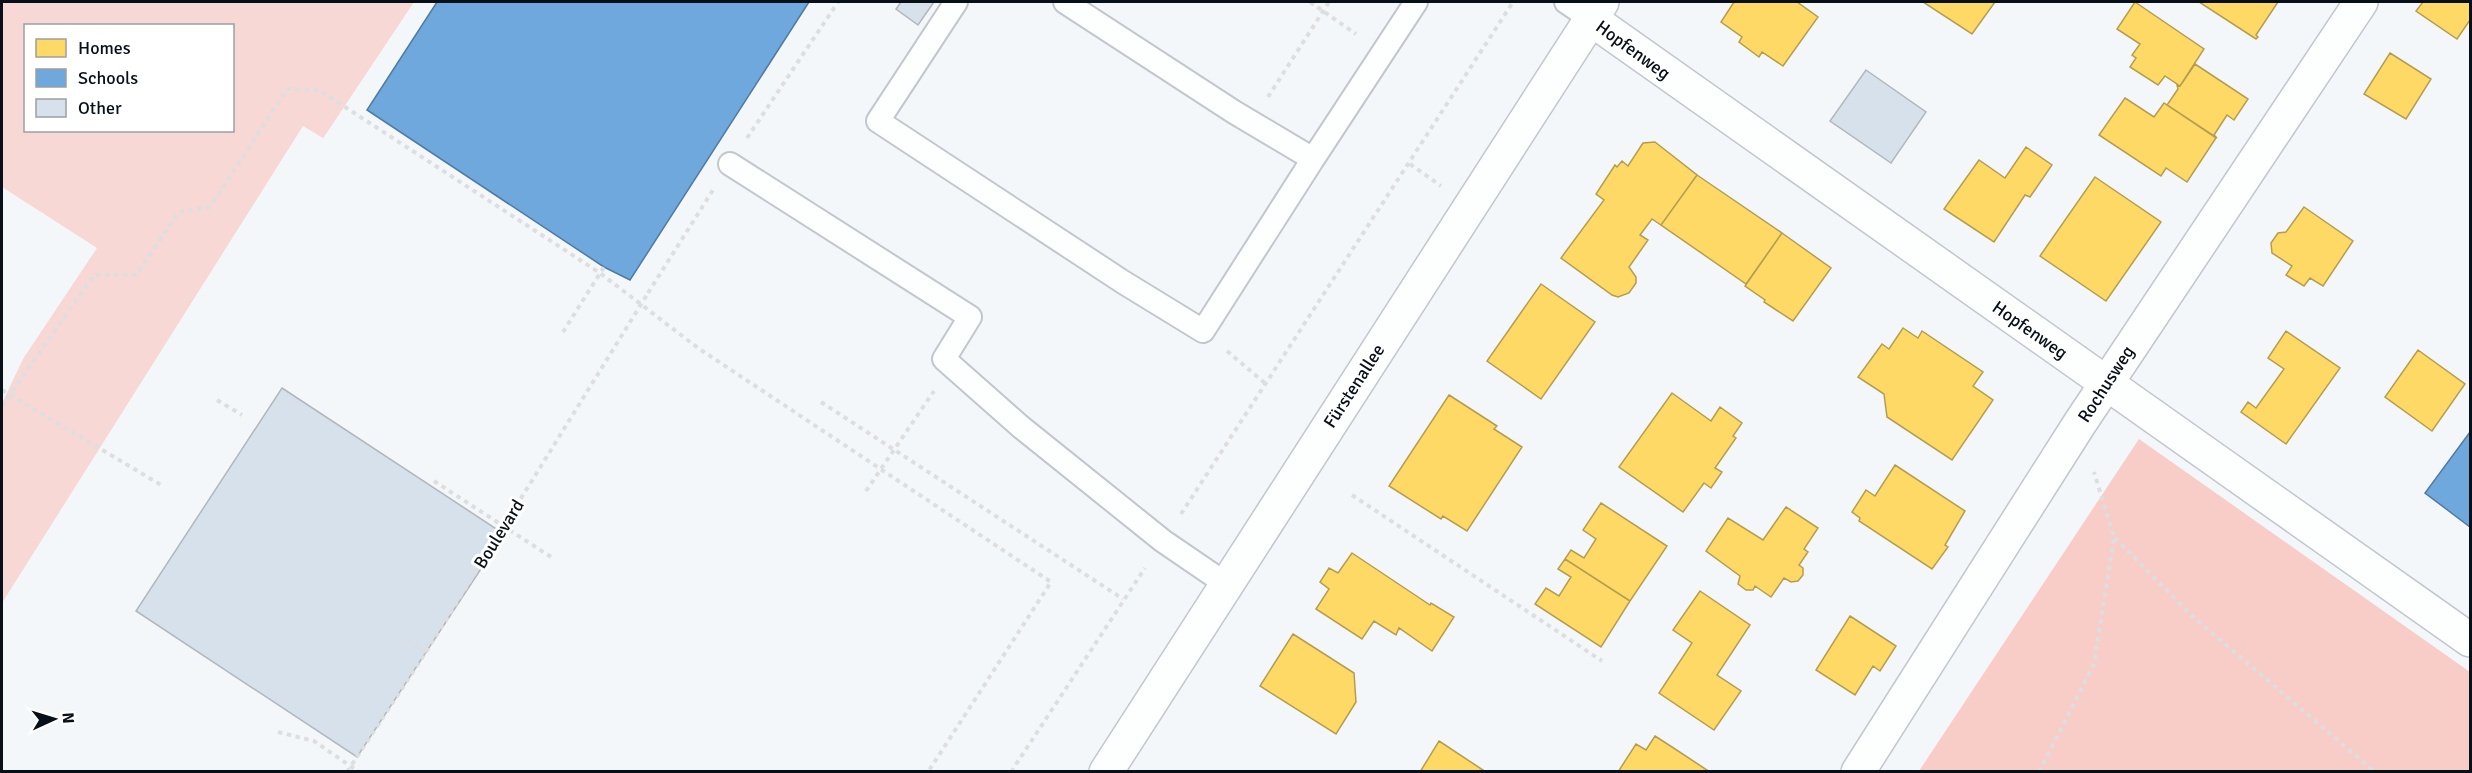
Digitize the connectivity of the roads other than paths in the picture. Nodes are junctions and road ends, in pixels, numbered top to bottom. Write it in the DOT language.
graph roads {
  1 [pos="956,2"];
  2 [pos="1065,2"];
  3 [pos="1416,2"];
  4 [pos="2361,2"];
  5 [pos="1586,7"];
  6 [pos="1313,159"];
  7 [pos="730,164"];
  8 [pos="2106,383"];
  9 [pos="1227,584"];
  10 [pos="2470,640"];
  11 [pos="1106,771"];
  12 [pos="1857,771"];
  1 -- 6 [label="lane"];
  2 -- 6 [label="lane"];
  3 -- 6 [label="lane"];
  4 -- 8 [label="street, Rochusweg"];
  5 -- 8 [label="street, Hopfenweg"];
  5 -- 9 [label="street, Fürstenallee"];
  7 -- 9 [label="lane"];
  8 -- 10 [label="street, Hopfenweg"];
  8 -- 12 [label="street, Rochusweg"];
  9 -- 11 [label="street, Fürstenallee"];
}
